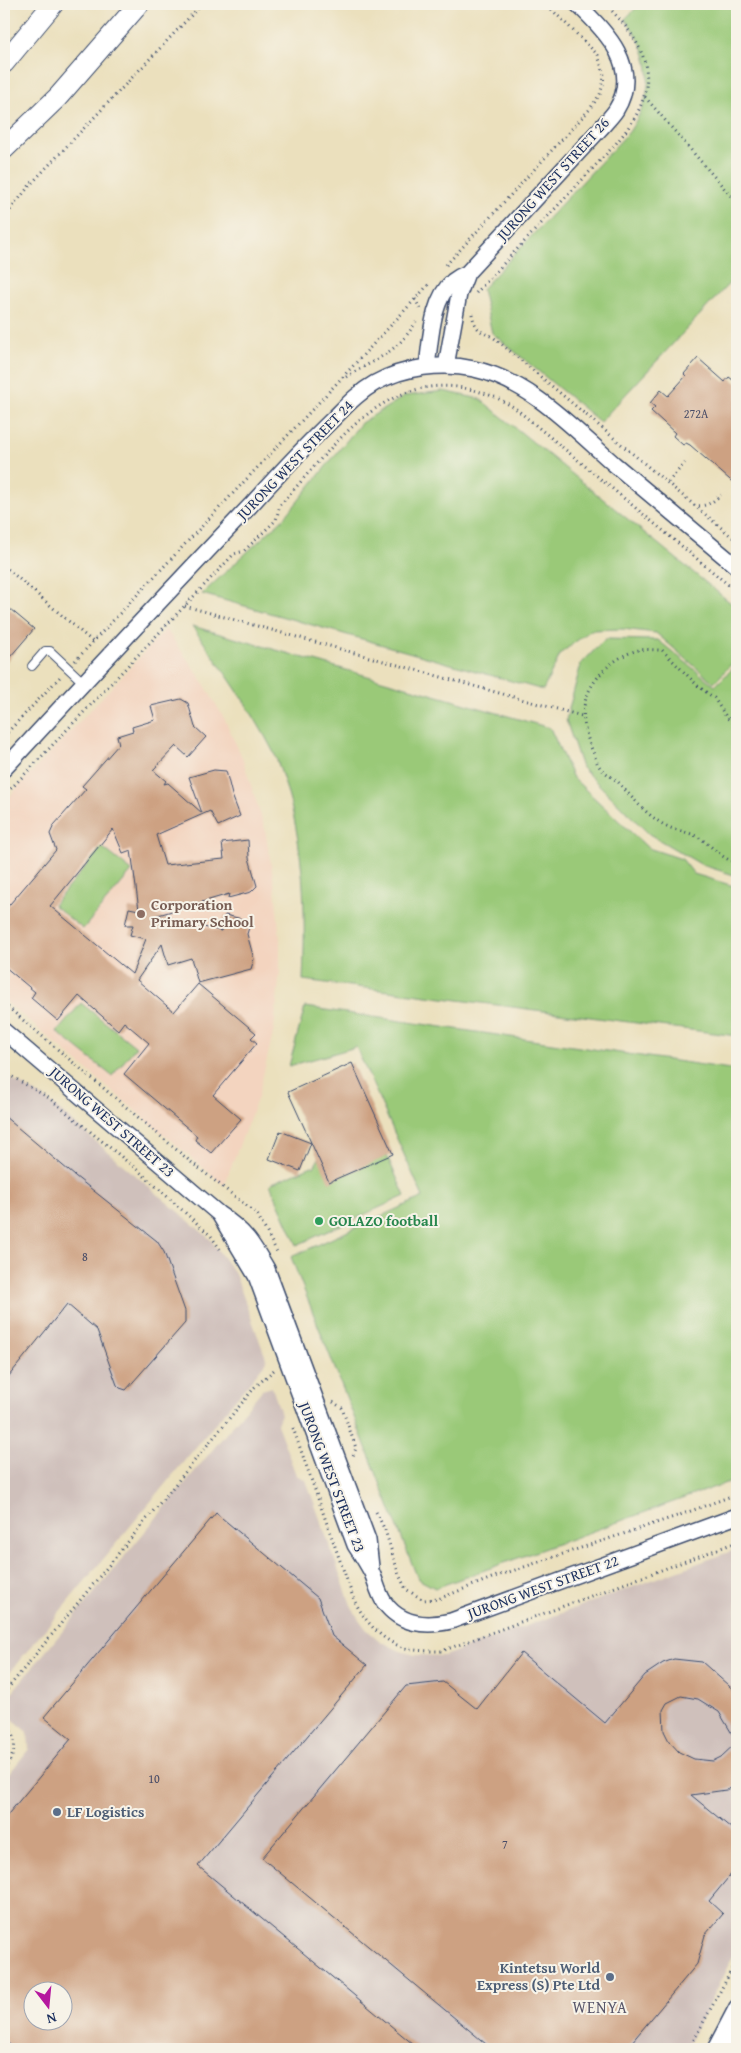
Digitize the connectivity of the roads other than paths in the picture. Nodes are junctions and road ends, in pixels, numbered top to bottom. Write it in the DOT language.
graph roads {
  1 [pos="52,4"];
  2 [pos="139,4"];
  3 [pos="577,4"];
  4 [pos="4,63"];
  5 [pos="4,149"];
  6 [pos="467,273"];
  7 [pos="427,366"];
  8 [pos="446,366"];
  9 [pos="737,568"];
  10 [pos="32,666"];
  11 [pos="84,683"];
  12 [pos="4,769"];
  13 [pos="4,1031"];
  14 [pos="737,1516"];
  15 [pos="371,1571"];
  16 [pos="737,2007"];
  17 [pos="719,2043"];
  18 [pos="737,2045"];
  1 -- 4 [label="main road"];
  2 -- 5 [label="main road"];
  3 -- 6 [label="street, JURONG WEST STREET 26"];
  6 -- 7 [label="street, JURONG WEST STREET 26"];
  6 -- 8 [label="street, JURONG WEST STREET 26"];
  7 -- 8 [label="street, JURONG WEST STREET 24"];
  7 -- 11 [label="street, JURONG WEST STREET 24"];
  8 -- 9 [label="street, JURONG WEST STREET 24"];
  10 -- 11 [label="lane"];
  11 -- 12 [label="street, JURONG WEST STREET 24"];
  13 -- 15 [label="street, JURONG WEST STREET 23"];
  14 -- 15 [label="street, JURONG WEST STREET 22"];
  16 -- 17 [label="street"];
  17 -- 18 [label="street"];
}
